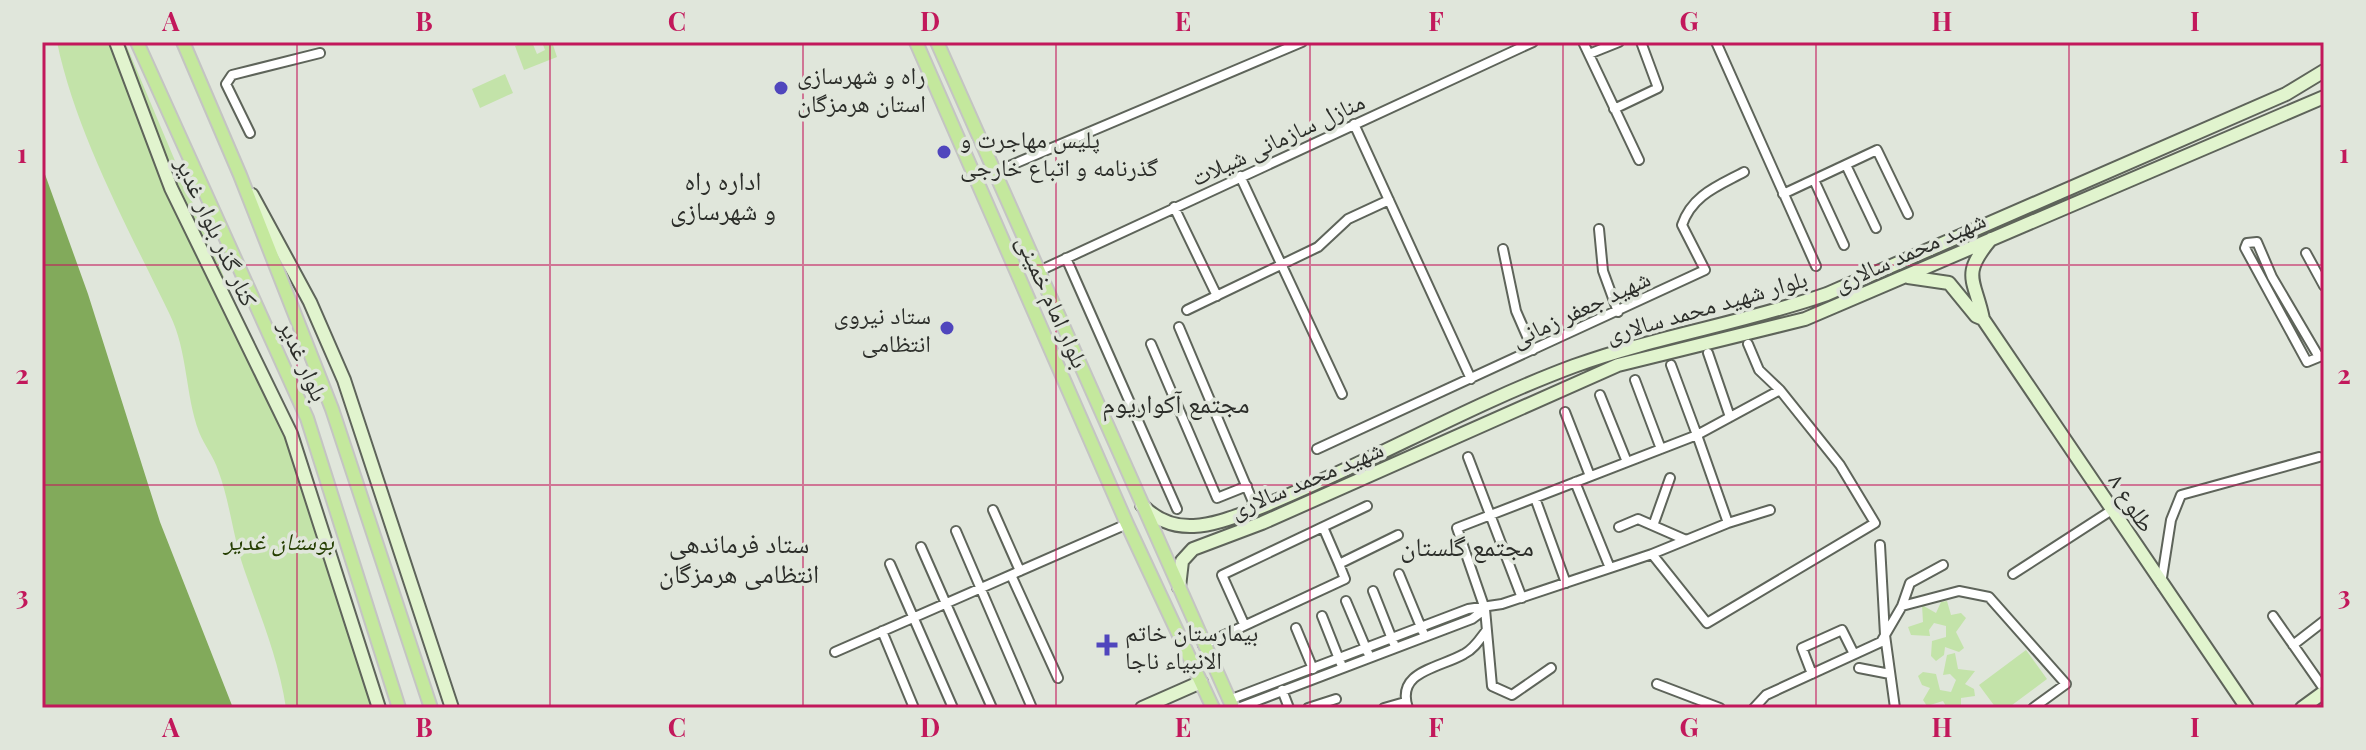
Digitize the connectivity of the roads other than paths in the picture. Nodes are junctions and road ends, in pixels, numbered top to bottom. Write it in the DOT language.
graph roads {
  1 [pos="116,42"];
  2 [pos="137,42"];
  3 [pos="144,42"];
  4 [pos="181,42"];
  5 [pos="916,42"];
  6 [pos="937,42"];
  7 [pos="1302,42"];
  8 [pos="1533,42"];
  9 [pos="1583,42"];
  10 [pos="1619,42"];
  11 [pos="1641,42"];
  12 [pos="1716,42"];
  13 [pos="320,53"];
  14 [pos="1589,54"];
  15 [pos="2324,71"];
  16 [pos="157,86"];
  17 [pos="2324,97"];
  18 [pos="1614,109"];
  19 [pos="1354,124"];
  20 [pos="250,133"];
  21 [pos="1639,160"];
  22 [pos="1846,165"];
  23 [pos="995,172"];
  24 [pos="1744,172"];
  25 [pos="240,175"];
  26 [pos="1240,176"];
  27 [pos="1814,180"];
  28 [pos="1783,194"];
  29 [pos="1389,200"];
  30 [pos="1174,207"];
  31 [pos="1908,214"];
  32 [pos="1876,228"];
  33 [pos="1599,229"];
  34 [pos="1993,237"];
  35 [pos="1844,245"];
  36 [pos="1503,249"];
  37 [pos="2306,253"];
  38 [pos="1066,258"];
  39 [pos="1282,265"];
  40 [pos="1816,266"];
  41 [pos="1039,271"];
  42 [pos="2272,277"];
  43 [pos="1902,278"];
  44 [pos="2261,283"];
  45 [pos="2324,286"];
  46 [pos="1217,296"];
  47 [pos="1187,310"];
  48 [pos="1618,312"];
  49 [pos="2295,316"];
  50 [pos="1983,319"];
  51 [pos="2284,323"];
  52 [pos="1179,327"];
  53 [pos="1151,344"];
  54 [pos="1748,344"];
  55 [pos="1533,350"];
  56 [pos="1708,353"];
  57 [pos="2321,356"];
  58 [pos="1671,365"];
  59 [pos="1471,379"];
  60 [pos="1635,380"];
  61 [pos="1780,390"];
  62 [pos="1342,394"];
  63 [pos="1600,395"];
  64 [pos="1565,412"];
  65 [pos="1730,417"];
  66 [pos="1697,435"];
  67 [pos="1317,449"];
  68 [pos="1661,449"];
  69 [pos="1468,457"];
  70 [pos="2319,457"];
  71 [pos="1627,462"];
  72 [pos="1590,476"];
  73 [pos="1670,478"];
  74 [pos="1575,482"];
  75 [pos="1247,486"];
  76 [pos="1535,498"];
  77 [pos="1141,504"];
  78 [pos="1367,506"];
  79 [pos="1177,509"];
  80 [pos="1256,509"];
  81 [pos="993,510"];
  82 [pos="1770,510"];
  83 [pos="2112,510"];
  84 [pos="1492,514"];
  85 [pos="1262,523"];
  86 [pos="1654,523"];
  87 [pos="1728,523"];
  88 [pos="1127,524"];
  89 [pos="1323,527"];
  90 [pos="1619,527"];
  91 [pos="956,531"];
  92 [pos="1398,535"];
  93 [pos="1686,540"];
  94 [pos="1880,545"];
  95 [pos="921,547"];
  96 [pos="1652,554"];
  97 [pos="890,564"];
  98 [pos="1339,564"];
  99 [pos="1943,565"];
  100 [pos="1610,568"];
  101 [pos="1016,573"];
  102 [pos="1399,574"];
  103 [pos="2013,574"];
  104 [pos="1566,583"];
  105 [pos="2161,585"];
  106 [pos="980,589"];
  107 [pos="1179,590"];
  108 [pos="1373,591"];
  109 [pos="1522,598"];
  110 [pos="1346,601"];
  111 [pos="946,603"];
  112 [pos="1902,606"];
  113 [pos="1485,609"];
  114 [pos="1322,616"];
  115 [pos="2273,616"];
  116 [pos="912,618"];
  117 [pos="2324,621"];
  118 [pos="1244,624"];
  119 [pos="1421,627"];
  120 [pos="1296,628"];
  121 [pos="1486,630"];
  122 [pos="882,631"];
  123 [pos="1885,635"];
  124 [pos="1425,637"];
  125 [pos="1392,639"];
  126 [pos="1203,645"];
  127 [pos="2293,645"];
  128 [pos="1396,648"];
  129 [pos="835,652"];
  130 [pos="1368,653"];
  131 [pos="1854,654"];
  132 [pos="1341,664"];
  133 [pos="1551,668"];
  134 [pos="1859,668"];
  135 [pos="1313,669"];
  136 [pos="1812,674"];
  137 [pos="1890,674"];
  138 [pos="1058,678"];
  139 [pos="1201,682"];
  140 [pos="1279,682"];
  141 [pos="1657,684"];
  142 [pos="2324,691"];
  143 [pos="1283,692"];
  144 [pos="1336,699"];
  145 [pos="1233,705"];
  146 [pos="1406,705"];
  147 [pos="379,708"];
  148 [pos="399,708"];
  149 [pos="431,708"];
  150 [pos="452,708"];
  151 [pos="914,708"];
  152 [pos="953,708"];
  153 [pos="992,708"];
  154 [pos="1032,708"];
  155 [pos="1142,708"];
  156 [pos="1213,708"];
  157 [pos="1289,708"];
  158 [pos="1308,708"];
  159 [pos="1384,708"];
  160 [pos="1720,708"];
  161 [pos="1754,708"];
  162 [pos="1895,708"];
  163 [pos="2033,708"];
  164 [pos="2247,708"];
  165 [pos="2302,708"];
  1 -- 147 [label="main road, کنار گذر بلوار غدیر"];
  2 -- 16 [label="main road, بلوار غدیر"];
  3 -- 16 [label="main road"];
  4 -- 25 [label="main road, بلوار غدیر"];
  5 -- 88 [label="main road, بلوار امام خمینی"];
  6 -- 23 [label="main road, بلوار امام خمینی"];
  7 -- 23 [label="street"];
  8 -- 19 [label="street, منازل سازمانی شیلات"];
  9 -- 14 [label="street"];
  10 -- 14 [label="street"];
  11 -- 18 [label="street"];
  12 -- 28 [label="street"];
  13 -- 20 [label="street"];
  14 -- 18 [label="street"];
  15 -- 80 [label="main road, بلوار شهید محمد سالاری"];
  16 -- 148 [label="main road, بلوار غدیر"];
  17 -- 34 [label="main road, شهید محمد سالاری"];
  18 -- 21 [label="street"];
  19 -- 26 [label="street, منازل سازمانی شیلات"];
  19 -- 29 [label="street"];
  22 -- 27 [label="street"];
  22 -- 31 [label="street"];
  22 -- 32 [label="street"];
  23 -- 41 [label="main road, بلوار امام خمینی"];
  24 -- 48 [label="street, شهید جعفر زمانی"];
  25 -- 149 [label="main road, بلوار غدیر"];
  25 -- 150 [label="main road, کنار گذر بلوار غدیر"];
  26 -- 30 [label="street, منازل سازمانی شیلات"];
  26 -- 39 [label="street"];
  27 -- 28 [label="street"];
  27 -- 35 [label="street"];
  28 -- 40 [label="street"];
  29 -- 39 [label="street"];
  29 -- 59 [label="street"];
  30 -- 38 [label="street, منازل سازمانی شیلات"];
  30 -- 46 [label="street"];
  33 -- 48 [label="street"];
  34 -- 43 [label="main road, شهید محمد سالاری"];
  34 -- 50 [label="main road, طلوع ۸"];
  36 -- 55 [label="street"];
  37 -- 45 [label="street"];
  38 -- 41 [label="street, منازل سازمانی شیلات"];
  38 -- 79 [label="street"];
  39 -- 46 [label="street"];
  39 -- 62 [label="street"];
  41 -- 77 [label="main road, بلوار امام خمینی"];
  42 -- 44 [label="street"];
  42 -- 44 [label="street"];
  42 -- 49 [label="street"];
  43 -- 50 [label="main road, طلوع ۸"];
  43 -- 85 [label="main road, شهید محمد سالاری"];
  44 -- 51 [label="street"];
  46 -- 47 [label="street"];
  48 -- 55 [label="street, شهید جعفر زمانی"];
  49 -- 51 [label="street"];
  49 -- 57 [label="street"];
  50 -- 83 [label="main road, طلوع ۸"];
  51 -- 57 [label="street"];
  52 -- 75 [label="street"];
  53 -- 75 [label="street"];
  54 -- 61 [label="street"];
  55 -- 59 [label="street, شهید جعفر زمانی"];
  56 -- 65 [label="street"];
  58 -- 66 [label="street"];
  59 -- 67 [label="street, شهید جعفر زمانی"];
  60 -- 68 [label="street"];
  61 -- 65 [label="street"];
  61 -- 96 [label="street"];
  63 -- 71 [label="street"];
  64 -- 72 [label="street"];
  65 -- 66 [label="street"];
  66 -- 68 [label="street"];
  66 -- 87 [label="street"];
  68 -- 71 [label="street"];
  69 -- 84 [label="street"];
  70 -- 105 [label="street"];
  71 -- 72 [label="street"];
  72 -- 74 [label="street"];
  73 -- 86 [label="street"];
  74 -- 76 [label="street"];
  74 -- 100 [label="street"];
  75 -- 80 [label="street"];
  76 -- 84 [label="street"];
  76 -- 104 [label="street"];
  77 -- 80 [label="main road, بلوار شهید محمد سالاری"];
  77 -- 107 [label="main road, بلوار امام خمینی"];
  78 -- 89 [label="street"];
  80 -- 85 [label="main road"];
  81 -- 101 [label="street"];
  82 -- 87 [label="street"];
  83 -- 103 [label="street"];
  83 -- 105 [label="main road, طلوع ۸"];
  84 -- 109 [label="street"];
  84 -- 113 [label="street"];
  85 -- 107 [label="main road, شهید محمد سالاری"];
  86 -- 90 [label="street"];
  86 -- 93 [label="street"];
  87 -- 93 [label="street"];
  88 -- 101 [label="street"];
  88 -- 139 [label="main road, بلوار امام خمینی"];
  89 -- 98 [label="street"];
  89 -- 118 [label="street"];
  91 -- 106 [label="street"];
  92 -- 98 [label="street"];
  93 -- 96 [label="street"];
  94 -- 123 [label="street"];
  95 -- 111 [label="street"];
  96 -- 100 [label="street"];
  97 -- 116 [label="street"];
  98 -- 118 [label="street"];
  99 -- 112 [label="street"];
  100 -- 104 [label="street"];
  101 -- 106 [label="street"];
  101 -- 138 [label="street"];
  102 -- 119 [label="street"];
  104 -- 109 [label="street"];
  105 -- 164 [label="main road, طلوع ۸"];
  106 -- 111 [label="street"];
  106 -- 154 [label="street"];
  107 -- 126 [label="main road, بلوار امام خمینی"];
  108 -- 125 [label="street"];
  109 -- 113 [label="street"];
  110 -- 130 [label="street"];
  111 -- 116 [label="street"];
  111 -- 153 [label="street"];
  112 -- 123 [label="street"];
  112 -- 163 [label="street"];
  113 -- 119 [label="street"];
  113 -- 121 [label="street"];
  113 -- 124 [label="street"];
  114 -- 132 [label="street"];
  115 -- 127 [label="street"];
  116 -- 122 [label="street"];
  116 -- 152 [label="street"];
  117 -- 127 [label="street"];
  118 -- 126 [label="street"];
  119 -- 124 [label="street"];
  119 -- 125 [label="street"];
  120 -- 135 [label="street"];
  121 -- 133 [label="street"];
  121 -- 146 [label="street"];
  122 -- 129 [label="street"];
  122 -- 151 [label="street"];
  123 -- 131 [label="street"];
  123 -- 137 [label="street"];
  124 -- 128 [label="street"];
  125 -- 128 [label="street"];
  125 -- 130 [label="street"];
  126 -- 145 [label="main road, بلوار امام خمینی"];
  127 -- 142 [label="street"];
  128 -- 130 [label="street"];
  130 -- 132 [label="street"];
  131 -- 136 [label="street"];
  131 -- 136 [label="street"];
  132 -- 135 [label="street"];
  132 -- 143 [label="street"];
  134 -- 137 [label="street"];
  135 -- 140 [label="street"];
  136 -- 161 [label="street"];
  137 -- 162 [label="street"];
  139 -- 155 [label="main road"];
  139 -- 156 [label="main road, بلوار امام خمینی"];
  140 -- 143 [label="street"];
  140 -- 145 [label="street"];
  141 -- 160 [label="street"];
  142 -- 165 [label="main road"];
  143 -- 145 [label="street"];
  143 -- 157 [label="street"];
  144 -- 158 [label="street"];
  146 -- 159 [label="street"];
}
